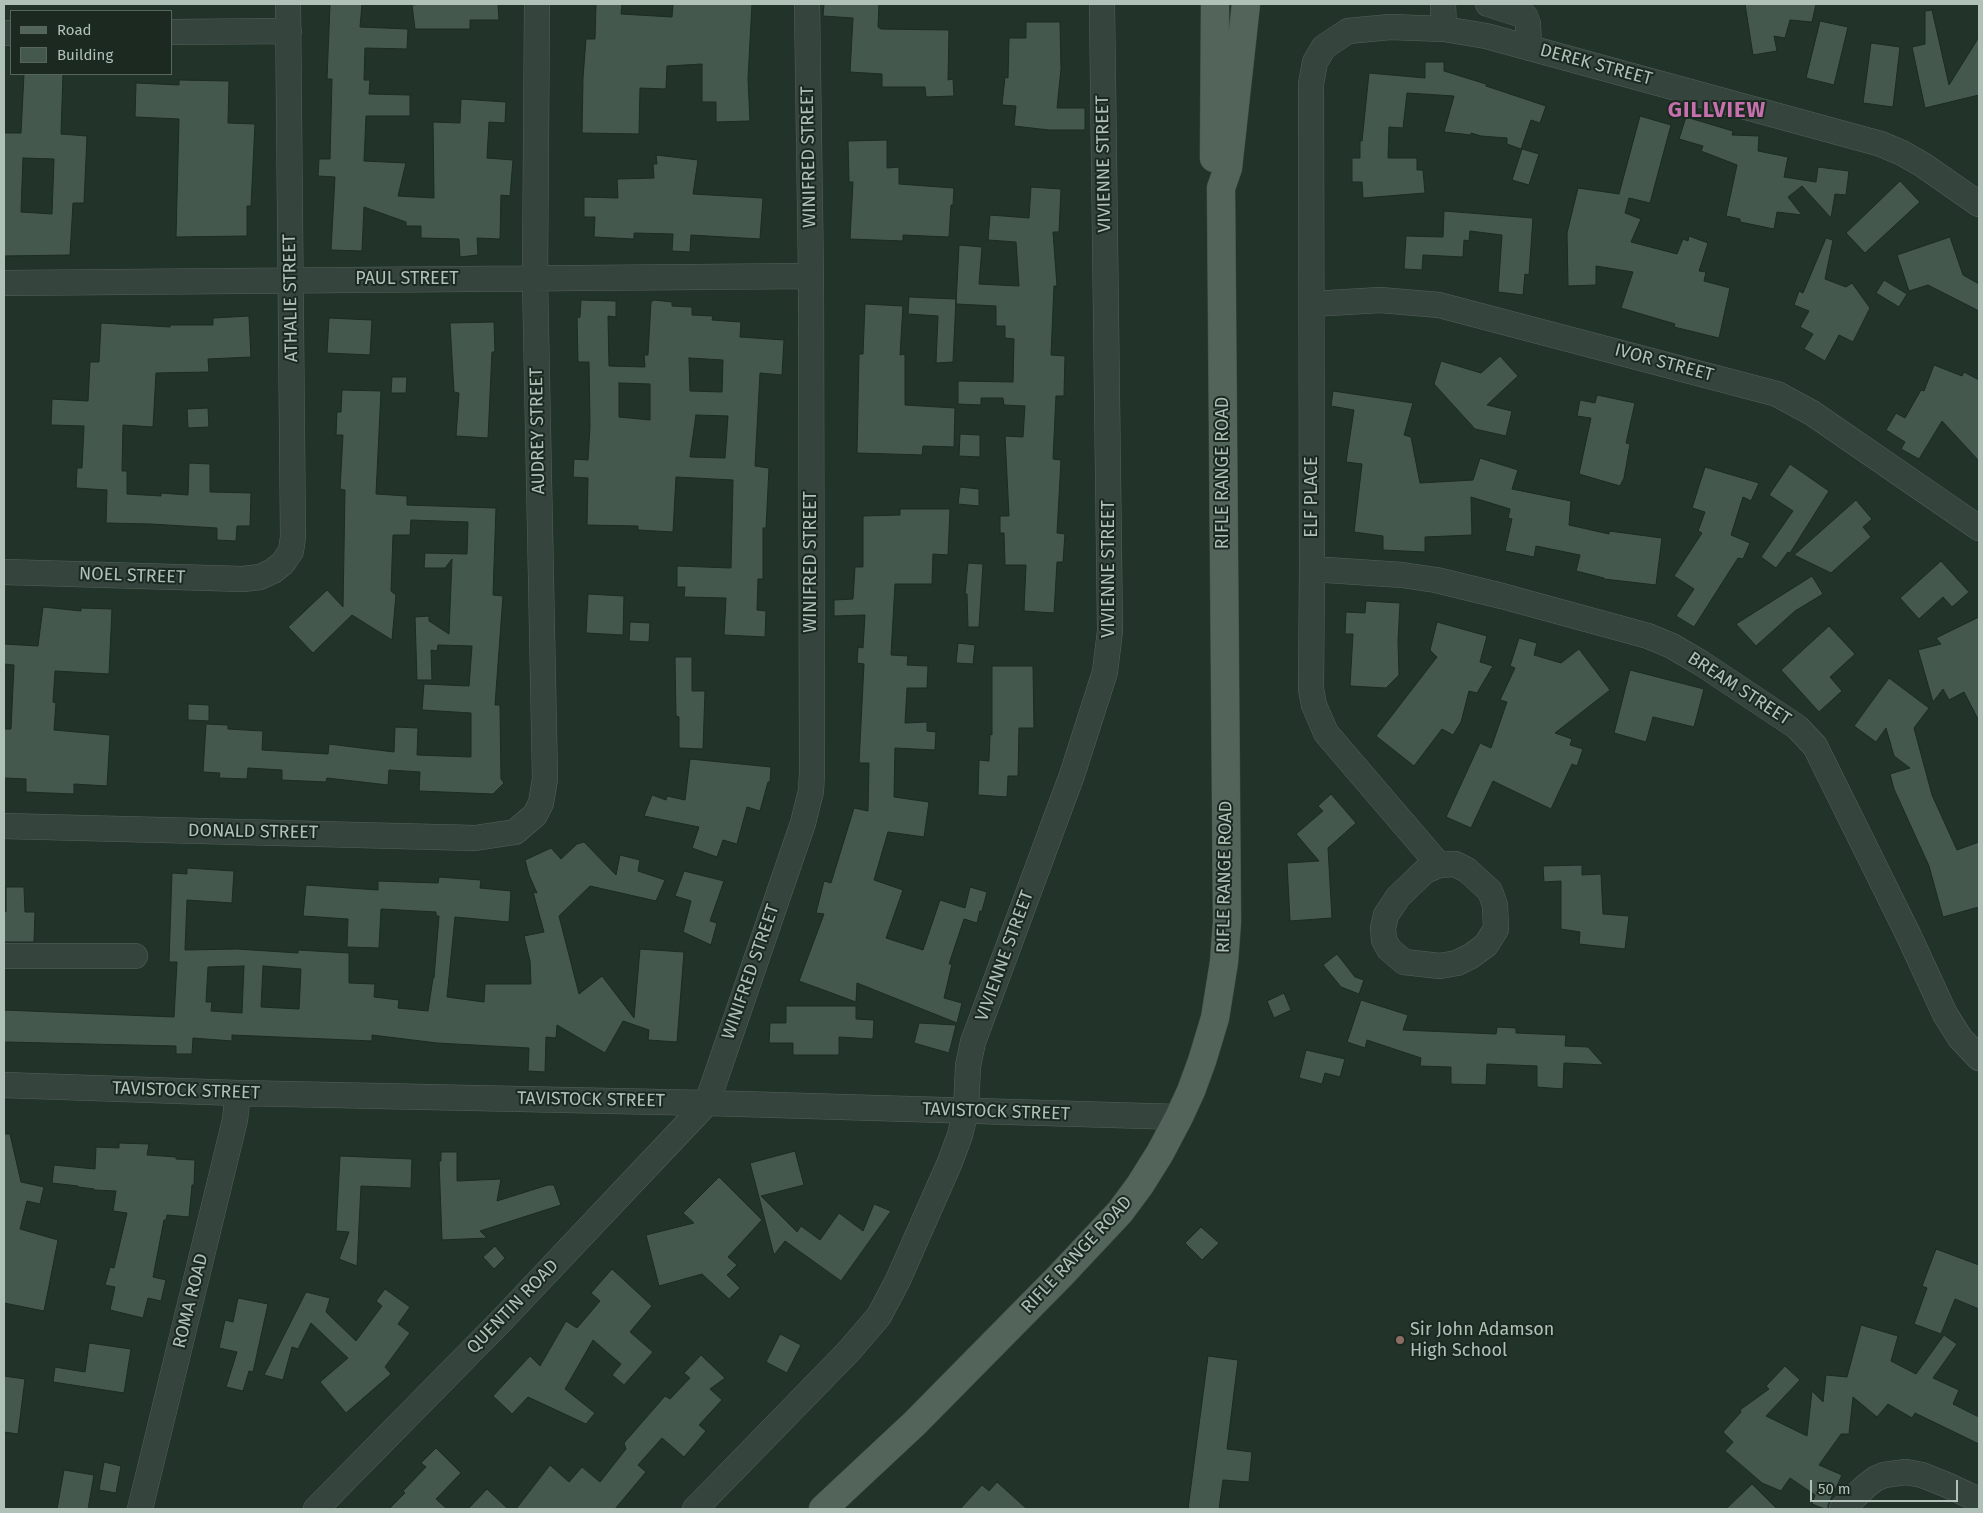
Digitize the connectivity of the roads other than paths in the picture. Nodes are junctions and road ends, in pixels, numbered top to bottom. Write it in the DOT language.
graph roads {
  1 [pos="288,4"];
  2 [pos="537,4"];
  3 [pos="807,4"];
  4 [pos="1102,4"];
  5 [pos="1215,4"];
  6 [pos="1246,4"];
  7 [pos="1443,4"];
  8 [pos="1488,4"];
  9 [pos="1444,30"];
  10 [pos="288,31"];
  11 [pos="172,32"];
  12 [pos="1529,48"];
  13 [pos="1311,84"];
  14 [pos="1221,188"];
  15 [pos="1979,204"];
  16 [pos="811,276"];
  17 [pos="535,279"];
  18 [pos="291,280"];
  19 [pos="4,283"];
  20 [pos="1312,304"];
  21 [pos="1979,528"];
  22 [pos="1312,569"];
  23 [pos="4,572"];
  24 [pos="260,577"];
  25 [pos="4,826"];
  26 [pos="501,835"];
  27 [pos="1439,865"];
  28 [pos="4,956"];
  29 [pos="135,956"];
  30 [pos="1979,1058"];
  31 [pos="4,1085"];
  32 [pos="238,1093"];
  33 [pos="707,1103"];
  34 [pos="966,1110"];
  35 [pos="1179,1118"];
  36 [pos="1979,1500"];
  37 [pos="140,1509"];
  38 [pos="316,1509"];
  39 [pos="695,1509"];
  40 [pos="823,1509"];
  41 [pos="1842,1509"];
  1 -- 10 [label="street, ATHALIE STREET"];
  2 -- 17 [label="street, AUDREY STREET"];
  3 -- 16 [label="street, WINIFRED STREET"];
  4 -- 34 [label="street, VIVIENNE STREET"];
  5 -- 14 [label="main road, RIFLE RANGE ROAD"];
  6 -- 14 [label="main road, RIFLE RANGE ROAD"];
  7 -- 9 [label="street"];
  8 -- 12 [label="street"];
  9 -- 12 [label="street, DEREK STREET"];
  9 -- 13 [label="street, DEREK STREET"];
  10 -- 11 [label="street"];
  10 -- 18 [label="street, ATHALIE STREET"];
  12 -- 15 [label="street, DEREK STREET"];
  13 -- 20 [label="street, ELF PLACE"];
  14 -- 35 [label="main road, RIFLE RANGE ROAD"];
  16 -- 17 [label="street, PAUL STREET"];
  16 -- 33 [label="street, WINIFRED STREET"];
  17 -- 18 [label="street, PAUL STREET"];
  17 -- 26 [label="street, AUDREY STREET"];
  18 -- 19 [label="street, PAUL STREET"];
  18 -- 24 [label="street, ATHALIE STREET"];
  20 -- 21 [label="street, IVOR STREET"];
  20 -- 22 [label="street, ELF PLACE"];
  22 -- 27 [label="street, ELF PLACE"];
  22 -- 30 [label="street, BREAM STREET"];
  23 -- 24 [label="street, NOEL STREET"];
  25 -- 26 [label="street, DONALD STREET"];
  27 -- 27 [label="street"];
  28 -- 29 [label="street"];
  31 -- 32 [label="street, TAVISTOCK STREET"];
  32 -- 33 [label="street, TAVISTOCK STREET"];
  32 -- 37 [label="street, ROMA ROAD"];
  33 -- 34 [label="street, TAVISTOCK STREET"];
  33 -- 38 [label="street, QUENTIN ROAD"];
  34 -- 35 [label="street, TAVISTOCK STREET"];
  34 -- 39 [label="street"];
  35 -- 40 [label="main road, RIFLE RANGE ROAD"];
  36 -- 41 [label="street"];
}
